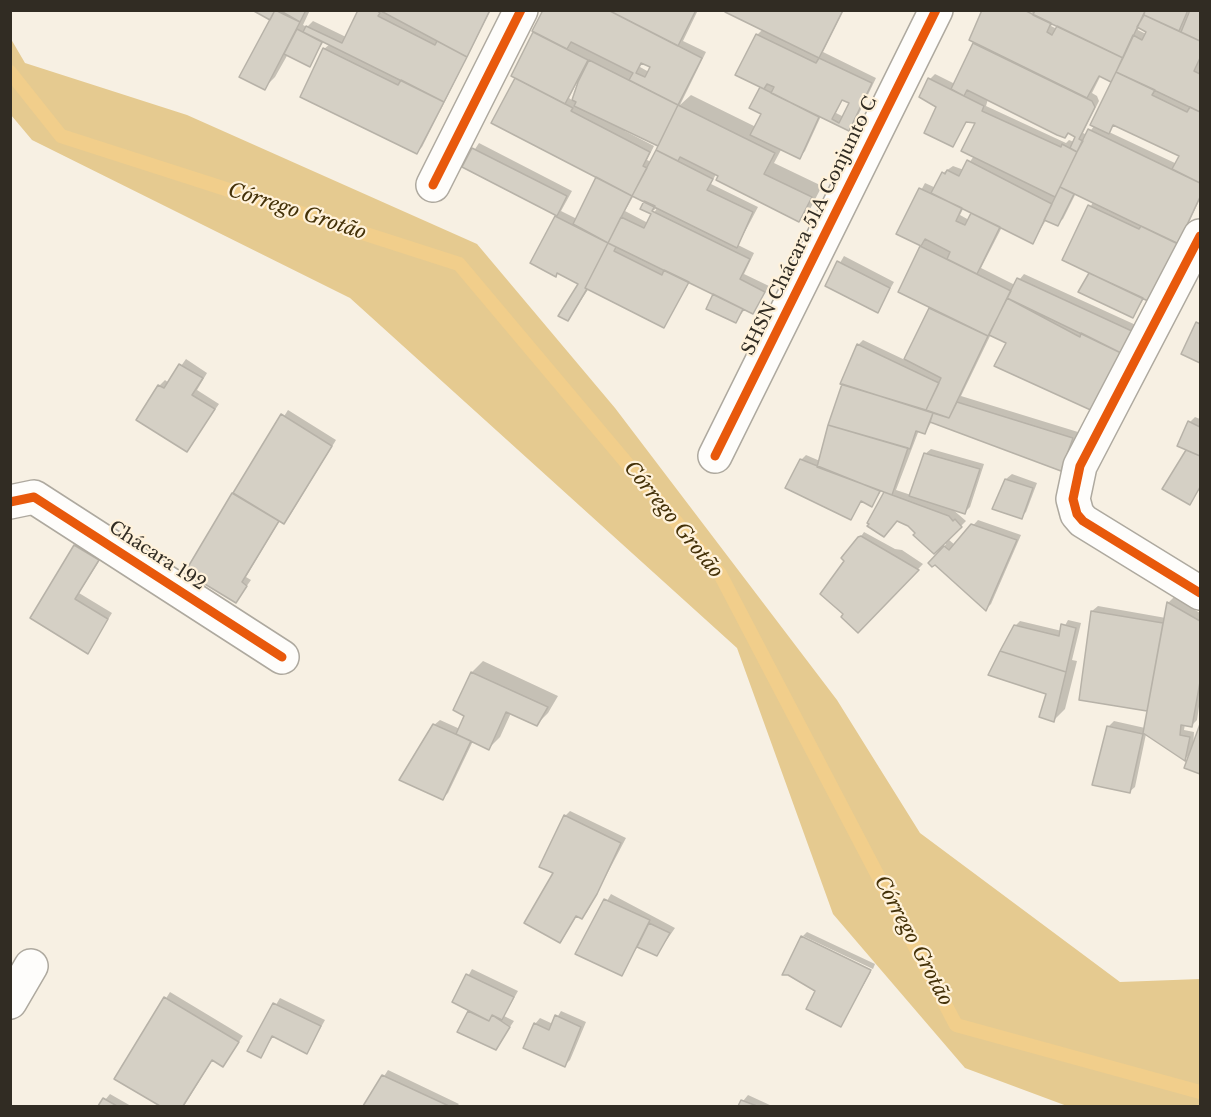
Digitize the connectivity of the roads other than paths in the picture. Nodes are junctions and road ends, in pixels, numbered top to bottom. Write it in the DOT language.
graph roads {
  1 [pos="521,10"];
  2 [pos="936,10"];
  3 [pos="433,185"];
  4 [pos="1200,236"];
  5 [pos="715,456"];
  6 [pos="10,502"];
  7 [pos="1200,592"];
  8 [pos="282,657"];
  9 [pos="31,966"];
  10 [pos="10,1002"];
  1 -- 3 [label="street"];
  2 -- 5 [label="street, SHSN Chácara 51A Conjunto C"];
  4 -- 7 [label="street"];
  6 -- 8 [label="street, Chácara 192"];
  9 -- 10 [label="street"];
}
